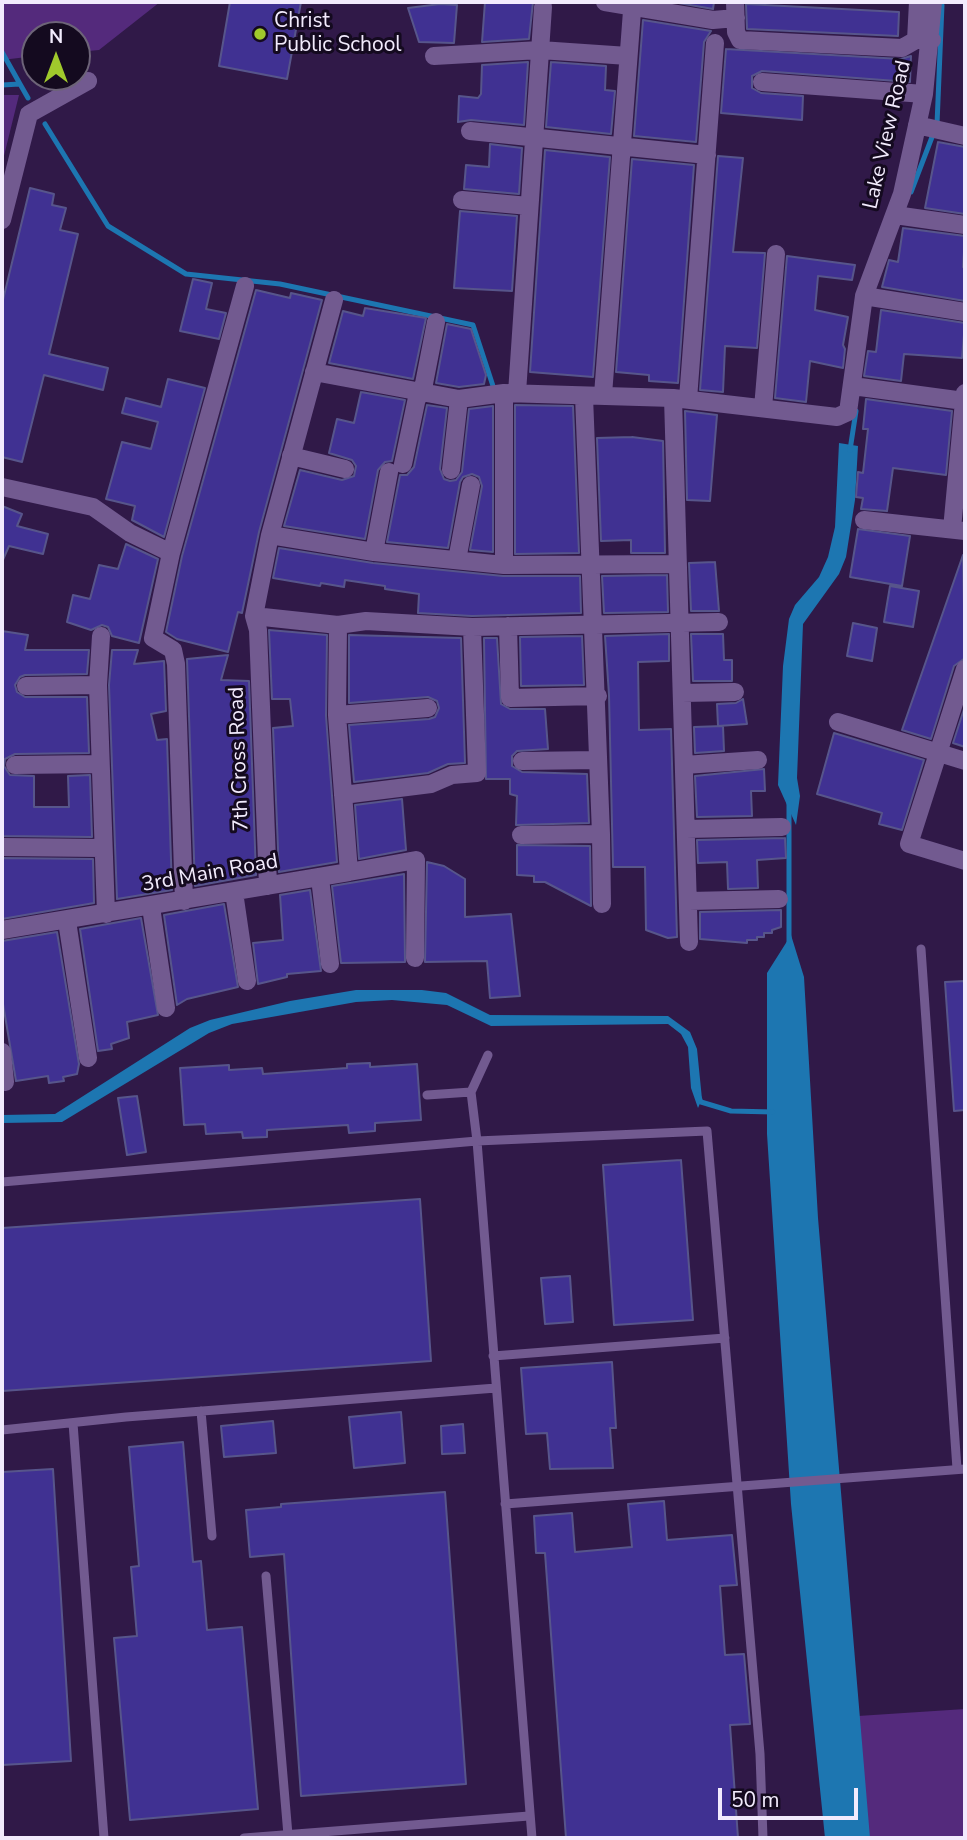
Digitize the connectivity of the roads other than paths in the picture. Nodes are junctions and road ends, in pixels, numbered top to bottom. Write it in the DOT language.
graph roads {
  1 [pos="605,2"];
  2 [pos="918,2"];
  3 [pos="933,2"];
  4 [pos="543,7"];
  5 [pos="736,10"];
  6 [pos="632,11"];
  7 [pos="924,40"];
  8 [pos="715,43"];
  9 [pos="540,50"];
  10 [pos="433,56"];
  11 [pos="628,56"];
  12 [pos="762,82"];
  13 [pos="70,91"];
  14 [pos="924,94"];
  15 [pos="920,126"];
  16 [pos="470,131"];
  17 [pos="965,136"];
  18 [pos="534,137"];
  19 [pos="622,147"];
  20 [pos="707,155"];
  21 [pos="462,200"];
  22 [pos="529,206"];
  23 [pos="895,215"];
  24 [pos="2,220"];
  25 [pos="965,225"];
  26 [pos="776,254"];
  27 [pos="245,286"];
  28 [pos="864,296"];
  29 [pos="334,300"];
  30 [pos="965,312"];
  31 [pos="436,322"];
  32 [pos="314,372"];
  33 [pos="860,387"];
  34 [pos="420,393"];
  35 [pos="510,393"];
  36 [pos="603,395"];
  37 [pos="584,396"];
  38 [pos="965,397"];
  39 [pos="680,398"];
  40 [pos="459,400"];
  41 [pos="763,408"];
  42 [pos="291,456"];
  43 [pos="345,469"];
  44 [pos="451,470"];
  45 [pos="471,485"];
  46 [pos="2,487"];
  47 [pos="864,520"];
  48 [pos="959,530"];
  49 [pos="270,536"];
  50 [pos="374,552"];
  51 [pos="171,553"];
  52 [pos="457,560"];
  53 [pos="590,564"];
  54 [pos="676,564"];
  55 [pos="504,565"];
  56 [pos="719,622"];
  57 [pos="256,623"];
  58 [pos="592,624"];
  59 [pos="679,624"];
  60 [pos="338,625"];
  61 [pos="508,626"];
  62 [pos="472,627"];
  63 [pos="101,636"];
  64 [pos="965,669"];
  65 [pos="98,685"];
  66 [pos="26,686"];
  67 [pos="736,692"];
  68 [pos="682,693"];
  69 [pos="597,696"];
  70 [pos="428,708"];
  71 [pos="337,715"];
  72 [pos="838,722"];
  73 [pos="937,751"];
  74 [pos="758,760"];
  75 [pos="522,761"];
  76 [pos="598,761"];
  77 [pos="965,761"];
  78 [pos="100,764"];
  79 [pos="15,765"];
  80 [pos="684,765"];
  81 [pos="343,795"];
  82 [pos="782,827"];
  83 [pos="686,829"];
  84 [pos="601,834"];
  85 [pos="520,835"];
  86 [pos="2,847"];
  87 [pos="101,848"];
  88 [pos="965,861"];
  89 [pos="349,872"];
  90 [pos="320,878"];
  91 [pos="268,886"];
  92 [pos="234,892"];
  93 [pos="779,899"];
  94 [pos="184,901"];
  95 [pos="689,901"];
  96 [pos="602,904"];
  97 [pos="151,907"];
  98 [pos="106,914"];
  99 [pos="67,920"];
  100 [pos="2,930"];
  101 [pos="689,942"];
  102 [pos="921,949"];
  103 [pos="415,958"];
  104 [pos="330,964"];
  105 [pos="247,981"];
  106 [pos="166,1008"];
  107 [pos="2,1052"];
  108 [pos="488,1055"];
  109 [pos="88,1058"];
  110 [pos="5,1082"];
  111 [pos="471,1092"];
  112 [pos="428,1095"];
  113 [pos="477,1141"];
  114 [pos="2,1182"];
  115 [pos="725,1338"];
  116 [pos="493,1356"];
  117 [pos="496,1388"];
  118 [pos="201,1411"];
  119 [pos="73,1423"];
  120 [pos="2,1430"];
  121 [pos="961,1469"];
  122 [pos="738,1486"];
  123 [pos="505,1504"];
  124 [pos="212,1536"];
  125 [pos="266,1576"];
  126 [pos="529,1816"];
  127 [pos="288,1835"];
  128 [pos="104,1838"];
  129 [pos="244,1838"];
  130 [pos="532,1838"];
  131 [pos="763,1838"];
  1 -- 5 [label="street"];
  2 -- 7 [label="street"];
  3 -- 7 [label="street, Lake View Road"];
  4 -- 9 [label="street"];
  5 -- 7 [label="street"];
  6 -- 11 [label="street"];
  7 -- 14 [label="street, Lake View Road"];
  8 -- 20 [label="street"];
  9 -- 10 [label="street"];
  9 -- 11 [label="street"];
  9 -- 18 [label="street"];
  11 -- 19 [label="street"];
  12 -- 14 [label="street"];
  13 -- 24 [label="street"];
  14 -- 15 [label="street, Lake View Road"];
  15 -- 17 [label="street"];
  15 -- 23 [label="street, Lake View Road"];
  16 -- 18 [label="street"];
  18 -- 19 [label="street"];
  18 -- 22 [label="street"];
  19 -- 20 [label="street"];
  19 -- 36 [label="street"];
  20 -- 39 [label="street"];
  21 -- 22 [label="street"];
  22 -- 35 [label="street"];
  23 -- 25 [label="street"];
  23 -- 28 [label="street, Lake View Road"];
  26 -- 41 [label="street"];
  27 -- 51 [label="street"];
  28 -- 30 [label="street"];
  28 -- 41 [label="street, Lake View Road"];
  29 -- 32 [label="street, 7th Cross Road"];
  31 -- 34 [label="street"];
  32 -- 34 [label="street"];
  32 -- 42 [label="street, 7th Cross Road"];
  33 -- 38 [label="street"];
  34 -- 40 [label="street"];
  34 -- 50 [label="street"];
  35 -- 37 [label="street"];
  35 -- 40 [label="street"];
  35 -- 55 [label="street"];
  36 -- 37 [label="street"];
  36 -- 39 [label="street"];
  37 -- 53 [label="street"];
  38 -- 48 [label="street"];
  39 -- 41 [label="street"];
  39 -- 54 [label="street"];
  40 -- 44 [label="street"];
  42 -- 43 [label="street"];
  42 -- 49 [label="street, 7th Cross Road"];
  45 -- 52 [label="street"];
  46 -- 51 [label="street"];
  47 -- 48 [label="street"];
  49 -- 50 [label="street"];
  49 -- 57 [label="street, 7th Cross Road"];
  50 -- 52 [label="street"];
  51 -- 94 [label="street"];
  52 -- 55 [label="street"];
  53 -- 54 [label="street"];
  53 -- 55 [label="street"];
  53 -- 58 [label="street"];
  54 -- 59 [label="street"];
  56 -- 59 [label="street"];
  57 -- 60 [label="street"];
  57 -- 91 [label="street, 7th Cross Road"];
  58 -- 59 [label="street"];
  58 -- 61 [label="street"];
  58 -- 69 [label="street"];
  59 -- 68 [label="street"];
  60 -- 62 [label="street"];
  60 -- 71 [label="street"];
  61 -- 62 [label="street"];
  61 -- 69 [label="street"];
  62 -- 81 [label="street"];
  63 -- 65 [label="street"];
  64 -- 73 [label="street"];
  65 -- 66 [label="street"];
  65 -- 78 [label="street"];
  67 -- 68 [label="street"];
  68 -- 80 [label="street"];
  69 -- 76 [label="street"];
  70 -- 71 [label="street"];
  71 -- 81 [label="street"];
  72 -- 73 [label="street"];
  73 -- 77 [label="street"];
  73 -- 88 [label="street"];
  74 -- 80 [label="street"];
  75 -- 76 [label="street"];
  76 -- 84 [label="street"];
  78 -- 79 [label="street"];
  78 -- 87 [label="street"];
  80 -- 83 [label="street"];
  81 -- 89 [label="street"];
  82 -- 83 [label="street"];
  83 -- 95 [label="street"];
  84 -- 85 [label="street"];
  84 -- 96 [label="street"];
  86 -- 87 [label="street"];
  87 -- 98 [label="street"];
  89 -- 90 [label="street, 3rd Main Road"];
  89 -- 103 [label="street, 3rd Main Road"];
  90 -- 91 [label="street, 3rd Main Road"];
  90 -- 104 [label="street"];
  91 -- 92 [label="street, 3rd Main Road"];
  92 -- 94 [label="street, 3rd Main Road"];
  92 -- 105 [label="street"];
  93 -- 95 [label="street"];
  94 -- 97 [label="street, 3rd Main Road"];
  95 -- 101 [label="street"];
  97 -- 98 [label="street, 3rd Main Road"];
  97 -- 106 [label="street"];
  98 -- 99 [label="street, 3rd Main Road"];
  99 -- 100 [label="street, 3rd Main Road"];
  99 -- 109 [label="street"];
  102 -- 121 [label="lane"];
  107 -- 110 [label="street"];
  108 -- 111 [label="lane"];
  111 -- 112 [label="lane"];
  111 -- 113 [label="lane"];
  113 -- 114 [label="lane"];
  113 -- 115 [label="lane"];
  113 -- 116 [label="lane"];
  115 -- 116 [label="lane"];
  115 -- 122 [label="lane"];
  116 -- 117 [label="lane"];
  117 -- 118 [label="lane"];
  117 -- 123 [label="lane"];
  118 -- 119 [label="lane"];
  118 -- 124 [label="lane"];
  119 -- 120 [label="lane"];
  119 -- 128 [label="lane"];
  121 -- 122 [label="lane"];
  122 -- 123 [label="lane"];
  122 -- 131 [label="lane"];
  123 -- 126 [label="lane"];
  125 -- 127 [label="lane"];
  126 -- 127 [label="lane"];
  126 -- 130 [label="lane"];
  127 -- 129 [label="lane"];
}
